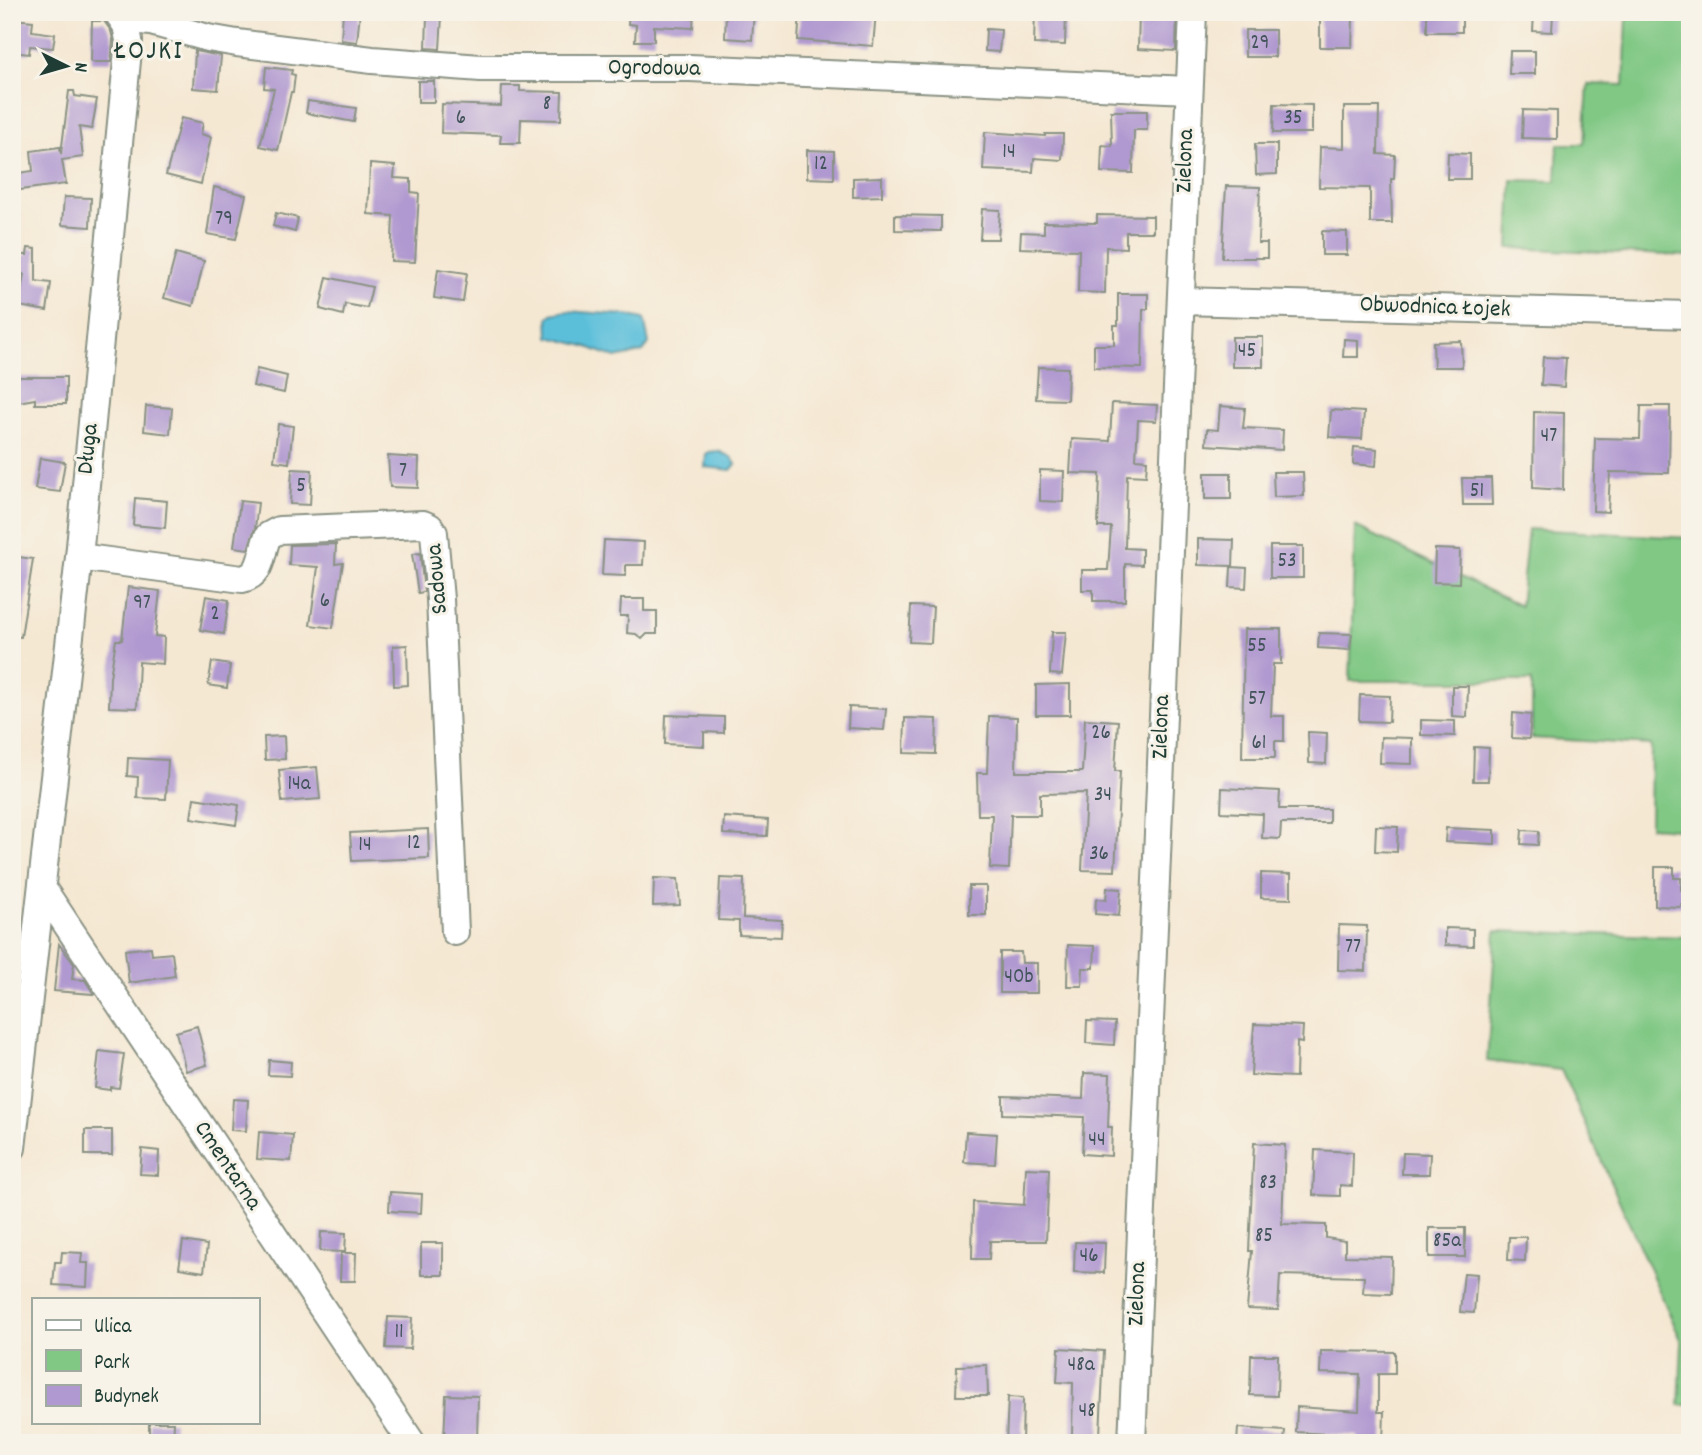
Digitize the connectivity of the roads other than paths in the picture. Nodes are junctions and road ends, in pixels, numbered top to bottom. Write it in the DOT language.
graph roads {
  1 [pos="1193,12"];
  2 [pos="120,16"];
  3 [pos="1189,90"];
  4 [pos="1181,301"];
  5 [pos="1690,315"];
  6 [pos="79,556"];
  7 [pos="43,890"];
  8 [pos="455,932"];
  9 [pos="12,1148"];
  10 [pos="412,1443"];
  11 [pos="1132,1443"];
  1 -- 3 [label="street, Zielona"];
  2 -- 3 [label="street, Ogrodowa"];
  2 -- 6 [label="street, Długa"];
  3 -- 4 [label="street, Zielona"];
  4 -- 5 [label="street, Obwodnica Łojek"];
  4 -- 11 [label="street, Zielona"];
  6 -- 7 [label="street, Długa"];
  6 -- 8 [label="street, Sadowa"];
  7 -- 9 [label="street, Długa"];
  7 -- 10 [label="street, Cmentarna"];
}
